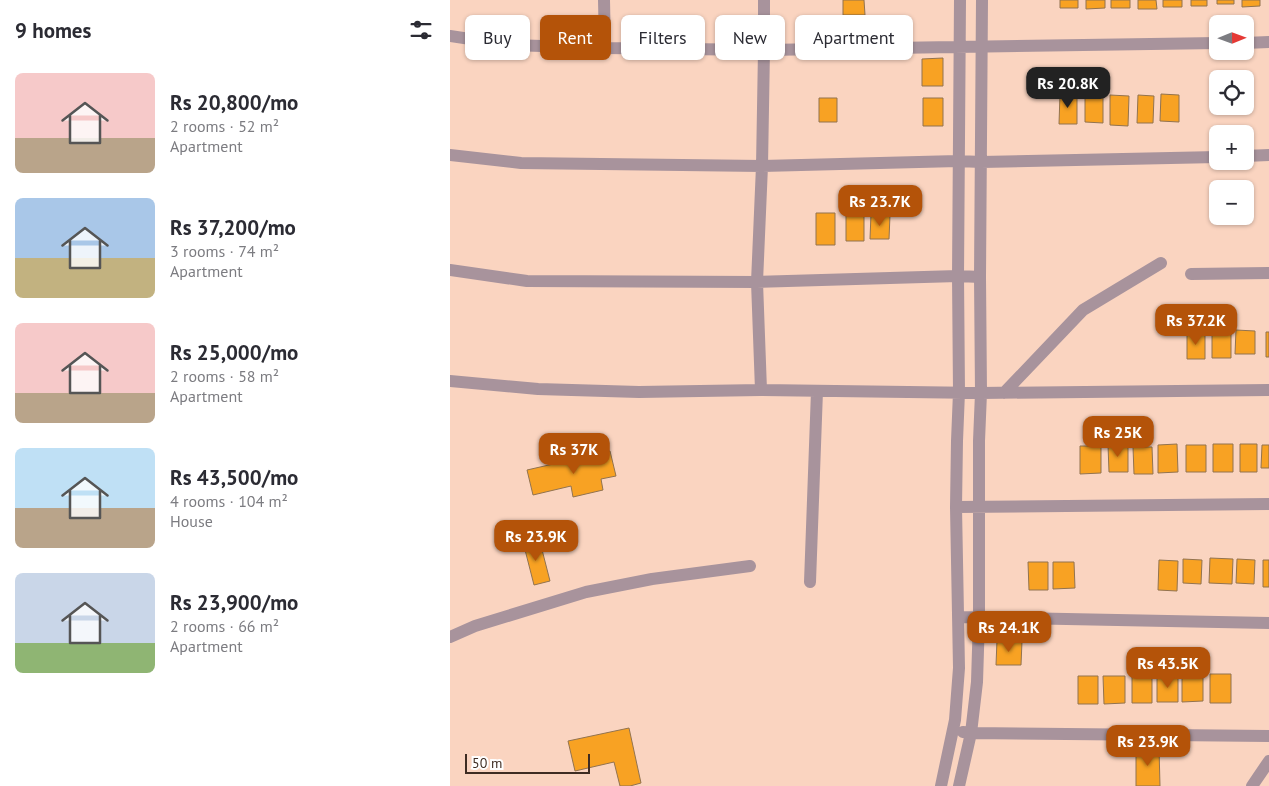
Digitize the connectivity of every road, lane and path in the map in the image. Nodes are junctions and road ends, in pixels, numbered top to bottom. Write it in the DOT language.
graph roads {
  1 [pos="604,0"];
  2 [pos="764,0"];
  3 [pos="960,0"];
  4 [pos="982,0"];
  5 [pos="604,15"];
  6 [pos="764,15"];
  7 [pos="450,36"];
  8 [pos="1269,42"];
  9 [pos="1209,43"];
  10 [pos="1254,43"];
  11 [pos="540,46"];
  12 [pos="960,46"];
  13 [pos="982,47"];
  14 [pos="611,48"];
  15 [pos="715,49"];
  16 [pos="785,50"];
  17 [pos="764,60"];
  18 [pos="450,155"];
  19 [pos="1254,156"];
  20 [pos="1269,156"];
  21 [pos="1209,157"];
  22 [pos="958,161"];
  23 [pos="981,162"];
  24 [pos="762,166"];
  25 [pos="1161,263"];
  26 [pos="450,270"];
  27 [pos="1269,272"];
  28 [pos="1191,274"];
  29 [pos="958,276"];
  30 [pos="980,277"];
  31 [pos="757,282"];
  32 [pos="450,381"];
  33 [pos="761,390"];
  34 [pos="1269,390"];
  35 [pos="817,391"];
  36 [pos="959,392"];
  37 [pos="981,393"];
  38 [pos="1004,393"];
  39 [pos="1269,504"];
  40 [pos="956,507"];
  41 [pos="979,507"];
  42 [pos="750,566"];
  43 [pos="810,582"];
  44 [pos="958,618"];
  45 [pos="979,618"];
  46 [pos="1269,623"];
  47 [pos="450,636"];
  48 [pos="953,730"];
  49 [pos="971,733"];
  50 [pos="1269,736"];
  51 [pos="1269,761"];
  52 [pos="941,786"];
  53 [pos="959,786"];
  54 [pos="1252,786"];
  1 -- 5 [label="street"];
  2 -- 6 [label="street"];
  3 -- 12 [label="street"];
  4 -- 13 [label="street"];
  7 -- 11 [label="street"];
  8 -- 10 [label="street"];
  9 -- 13 [label="street"];
  12 -- 13 [label="street"];
  12 -- 16 [label="street"];
  12 -- 22 [label="street"];
  13 -- 23 [label="street"];
  14 -- 15 [label="street"];
  17 -- 24 [label="street"];
  18 -- 24 [label="street"];
  19 -- 20 [label="street"];
  21 -- 23 [label="street"];
  22 -- 23 [label="street"];
  22 -- 24 [label="street"];
  22 -- 29 [label="street"];
  23 -- 30 [label="street"];
  24 -- 31 [label="street"];
  25 -- 38 [label="street"];
  26 -- 31 [label="street"];
  27 -- 28 [label="street"];
  29 -- 30 [label="street"];
  29 -- 31 [label="street"];
  29 -- 36 [label="street"];
  30 -- 37 [label="street"];
  31 -- 33 [label="street"];
  32 -- 33 [label="street"];
  33 -- 35 [label="street"];
  34 -- 38 [label="street"];
  35 -- 36 [label="street"];
  35 -- 43 [label="street"];
  36 -- 37 [label="street"];
  36 -- 40 [label="street"];
  37 -- 38 [label="street"];
  37 -- 41 [label="street"];
  39 -- 41 [label="street"];
  40 -- 41 [label="street"];
  40 -- 44 [label="street"];
  41 -- 45 [label="street"];
  42 -- 47 [label="street"];
  44 -- 45 [label="street"];
  44 -- 48 [label="street"];
  45 -- 46 [label="street"];
  45 -- 49 [label="street"];
  48 -- 49 [label="street"];
  48 -- 52 [label="street"];
  49 -- 50 [label="street"];
  49 -- 53 [label="street"];
  51 -- 54 [label="street"];
}
